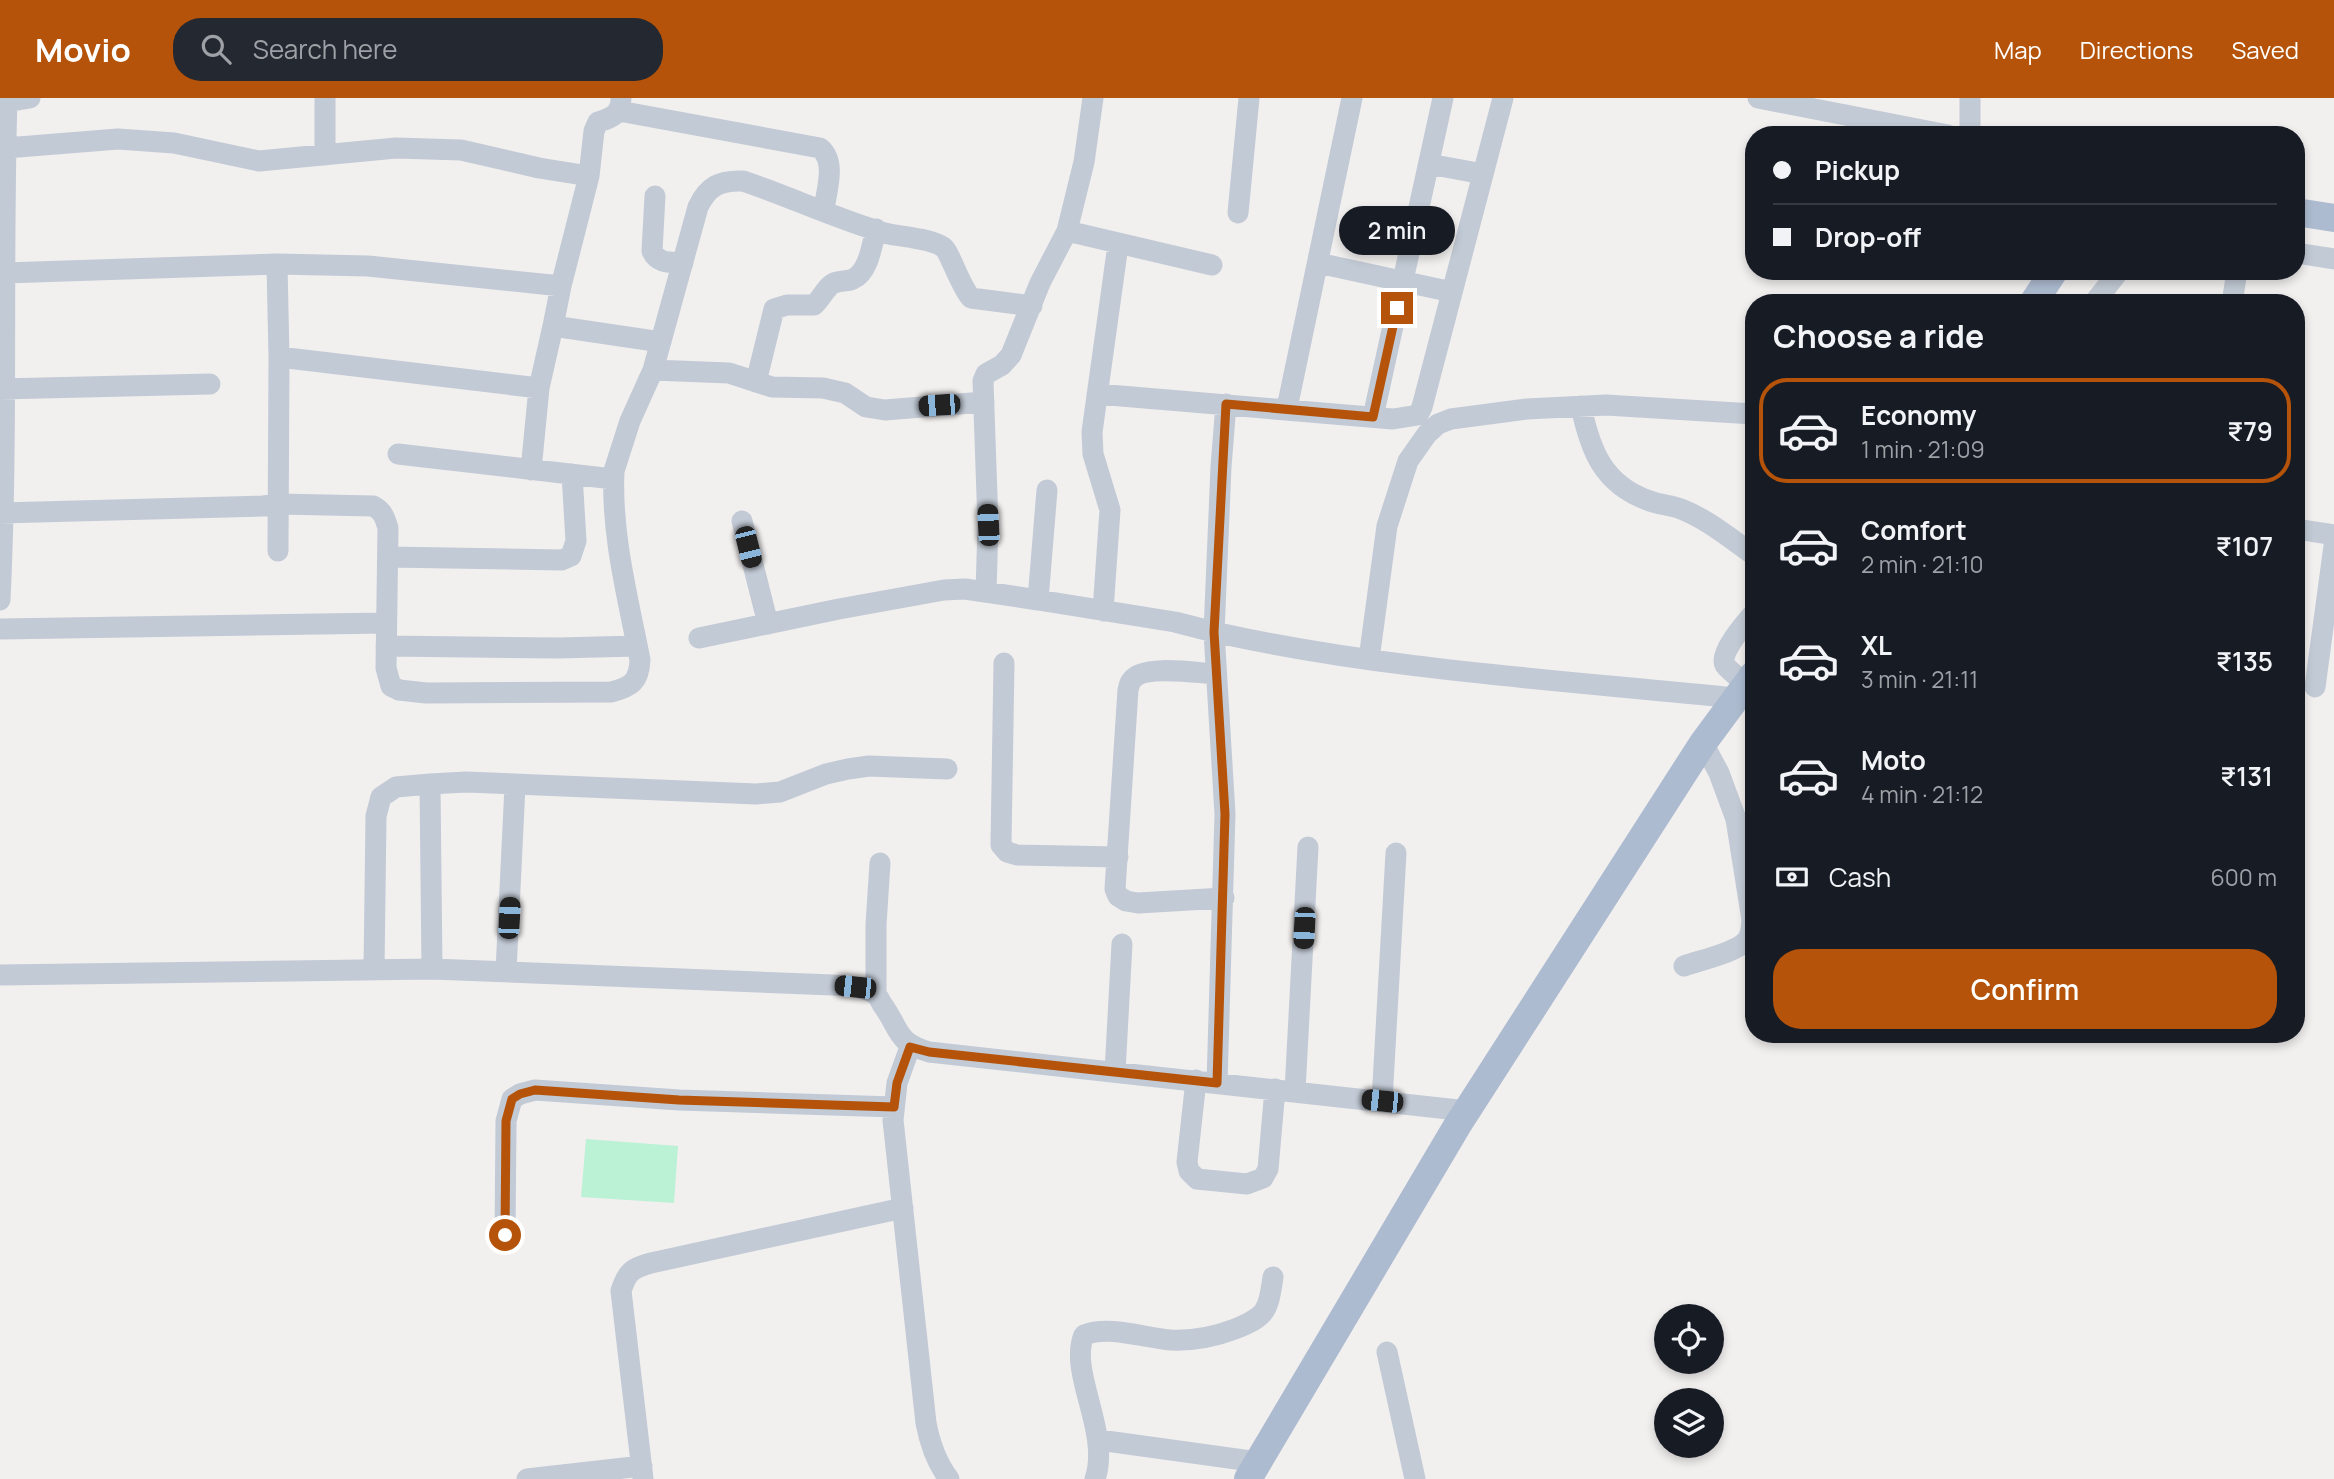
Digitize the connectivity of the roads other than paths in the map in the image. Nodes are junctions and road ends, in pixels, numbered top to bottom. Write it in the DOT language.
graph roads {
  1 [pos="30,98"];
  2 [pos="325,98"];
  3 [pos="1093,98"];
  4 [pos="1249,98"];
  5 [pos="1352,98"];
  6 [pos="1443,98"];
  7 [pos="1503,98"];
  8 [pos="1758,98"];
  9 [pos="1970,98"];
  10 [pos="5,100"];
  11 [pos="620,105"];
  12 [pos="1902,126"];
  13 [pos="1970,126"];
  14 [pos="6,148"];
  15 [pos="325,155"];
  16 [pos="1429,164"];
  17 [pos="1483,174"];
  18 [pos="589,176"];
  19 [pos="655,196"];
  20 [pos="824,210"];
  21 [pos="2305,213"];
  22 [pos="1238,214"];
  23 [pos="2334,218"];
  24 [pos="876,229"];
  25 [pos="1067,231"];
  26 [pos="1118,245"];
  27 [pos="2305,254"];
  28 [pos="2334,259"];
  29 [pos="1318,262"];
  30 [pos="682,263"];
  31 [pos="277,264"];
  32 [pos="1212,265"];
  33 [pos="4,273"];
  34 [pos="2112,280"];
  35 [pos="1403,281"];
  36 [pos="561,286"];
  37 [pos="1452,292"];
  38 [pos="2101,294"];
  39 [pos="1032,306"];
  40 [pos="553,326"];
  41 [pos="661,342"];
  42 [pos="279,357"];
  43 [pos="653,370"];
  44 [pos="756,382"];
  45 [pos="210,384"];
  46 [pos="539,388"];
  47 [pos="2,389"];
  48 [pos="1097,394"];
  49 [pos="984,402"];
  50 [pos="1226,404"];
  51 [pos="1581,406"];
  52 [pos="1287,408"];
  53 [pos="1745,413"];
  54 [pos="1373,417"];
  55 [pos="398,454"];
  56 [pos="531,470"];
  57 [pos="572,474"];
  58 [pos="614,479"];
  59 [pos="1047,490"];
  60 [pos="279,504"];
  61 [pos="2,513"];
  62 [pos="742,522"];
  63 [pos="2305,530"];
  64 [pos="2334,535"];
  65 [pos="2334,546"];
  66 [pos="1745,549"];
  67 [pos="278,551"];
  68 [pos="388,557"];
  69 [pos="986,592"];
  70 [pos="0,600"];
  71 [pos="1038,600"];
  72 [pos="1103,611"];
  73 [pos="386,623"];
  74 [pos="768,624"];
  75 [pos="1745,628"];
  76 [pos="0,629"];
  77 [pos="1214,632"];
  78 [pos="699,638"];
  79 [pos="386,646"];
  80 [pos="637,646"];
  81 [pos="2327,654"];
  82 [pos="1369,659"];
  83 [pos="1004,663"];
  84 [pos="1216,674"];
  85 [pos="1745,685"];
  86 [pos="2315,687"];
  87 [pos="1703,743"];
  88 [pos="947,769"];
  89 [pos="430,783"];
  90 [pos="515,786"];
  91 [pos="1745,820"];
  92 [pos="1308,847"];
  93 [pos="1396,853"];
  94 [pos="1118,857"];
  95 [pos="880,863"];
  96 [pos="1224,898"];
  97 [pos="1745,941"];
  98 [pos="1122,944"];
  99 [pos="1684,966"];
  100 [pos="432,969"];
  101 [pos="374,970"];
  102 [pos="506,971"];
  103 [pos="0,975"];
  104 [pos="876,994"];
  105 [pos="910,1047"];
  106 [pos="1115,1072"];
  107 [pos="1207,1081"];
  108 [pos="1285,1090"];
  109 [pos="1382,1101"];
  110 [pos="894,1107"];
  111 [pos="1467,1111"];
  112 [pos="903,1208"];
  113 [pos="505,1235"];
  114 [pos="1273,1278"];
  115 [pos="1387,1352"];
  116 [pos="1099,1440"];
  117 [pos="1253,1470"];
  118 [pos="642,1473"];
  119 [pos="533,1479"];
  120 [pos="949,1479"];
  121 [pos="1095,1479"];
  122 [pos="1415,1479"];
  1 -- 10 [label="street"];
  2 -- 15 [label="street"];
  3 -- 25 [label="street"];
  4 -- 22 [label="street"];
  5 -- 29 [label="street"];
  6 -- 16 [label="street"];
  7 -- 17 [label="street"];
  8 -- 12 [label="street"];
  9 -- 13 [label="street"];
  10 -- 14 [label="street"];
  11 -- 18 [label="street"];
  11 -- 20 [label="street"];
  14 -- 15 [label="street"];
  14 -- 33 [label="street"];
  15 -- 18 [label="street"];
  16 -- 17 [label="street"];
  16 -- 35 [label="street"];
  17 -- 37 [label="street"];
  18 -- 36 [label="street"];
  19 -- 30 [label="street"];
  20 -- 24 [label="street"];
  20 -- 30 [label="street"];
  21 -- 23 [label="main road"];
  24 -- 39 [label="street"];
  24 -- 44 [label="street"];
  25 -- 26 [label="street"];
  25 -- 39 [label="street"];
  26 -- 32 [label="street"];
  26 -- 48 [label="street"];
  27 -- 28 [label="street"];
  29 -- 35 [label="street"];
  29 -- 52 [label="street"];
  30 -- 41 [label="street"];
  31 -- 33 [label="street"];
  31 -- 36 [label="street"];
  31 -- 42 [label="street"];
  33 -- 47 [label="street"];
  34 -- 38 [label="street"];
  35 -- 37 [label="street"];
  35 -- 54 [label="street"];
  36 -- 40 [label="street"];
  37 -- 54 [label="street"];
  39 -- 49 [label="street"];
  40 -- 41 [label="street"];
  40 -- 46 [label="street"];
  41 -- 43 [label="street"];
  42 -- 46 [label="street"];
  42 -- 60 [label="street"];
  43 -- 44 [label="street"];
  43 -- 58 [label="street"];
  44 -- 49 [label="street"];
  45 -- 47 [label="street"];
  46 -- 56 [label="street"];
  47 -- 61 [label="street"];
  48 -- 50 [label="street"];
  48 -- 72 [label="street"];
  49 -- 69 [label="street"];
  50 -- 52 [label="street"];
  50 -- 77 [label="street"];
  51 -- 53 [label="street"];
  51 -- 66 [label="street"];
  51 -- 82 [label="street"];
  52 -- 54 [label="street"];
  55 -- 56 [label="street"];
  56 -- 57 [label="street"];
  57 -- 58 [label="street"];
  57 -- 68 [label="street"];
  58 -- 80 [label="street"];
  59 -- 71 [label="street"];
  60 -- 61 [label="street"];
  60 -- 67 [label="street"];
  60 -- 68 [label="street"];
  61 -- 70 [label="street"];
  62 -- 74 [label="street"];
  63 -- 64 [label="street"];
  65 -- 81 [label="street"];
  68 -- 73 [label="street"];
  69 -- 71 [label="street"];
  69 -- 74 [label="street"];
  71 -- 72 [label="street"];
  72 -- 77 [label="street"];
  73 -- 76 [label="street"];
  73 -- 79 [label="street"];
  74 -- 78 [label="street"];
  75 -- 85 [label="street"];
  77 -- 82 [label="street"];
  77 -- 84 [label="street"];
  79 -- 80 [label="street"];
  79 -- 80 [label="street"];
  81 -- 86 [label="street"];
  82 -- 85 [label="street"];
  83 -- 94 [label="street"];
  84 -- 94 [label="street"];
  84 -- 96 [label="street"];
  85 -- 87 [label="main road"];
  87 -- 91 [label="street"];
  87 -- 111 [label="main road"];
  88 -- 90 [label="street"];
  89 -- 90 [label="street"];
  89 -- 100 [label="street"];
  89 -- 101 [label="street"];
  90 -- 102 [label="street"];
  92 -- 108 [label="street"];
  93 -- 109 [label="street"];
  94 -- 96 [label="street"];
  95 -- 104 [label="street"];
  96 -- 107 [label="street"];
  97 -- 99 [label="street"];
  98 -- 106 [label="street"];
  100 -- 101 [label="street"];
  100 -- 102 [label="street"];
  101 -- 103 [label="street"];
  102 -- 104 [label="street"];
  104 -- 105 [label="street"];
  105 -- 106 [label="street"];
  105 -- 110 [label="street"];
  106 -- 107 [label="street"];
  107 -- 108 [label="street"];
  107 -- 108 [label="street"];
  108 -- 109 [label="street"];
  109 -- 111 [label="street"];
  110 -- 112 [label="street"];
  110 -- 113 [label="street"];
  111 -- 117 [label="main road"];
  112 -- 118 [label="street"];
  112 -- 120 [label="street"];
  114 -- 116 [label="street"];
  115 -- 122 [label="street"];
  116 -- 117 [label="street"];
  116 -- 121 [label="street"];
  118 -- 119 [label="street"];
}
